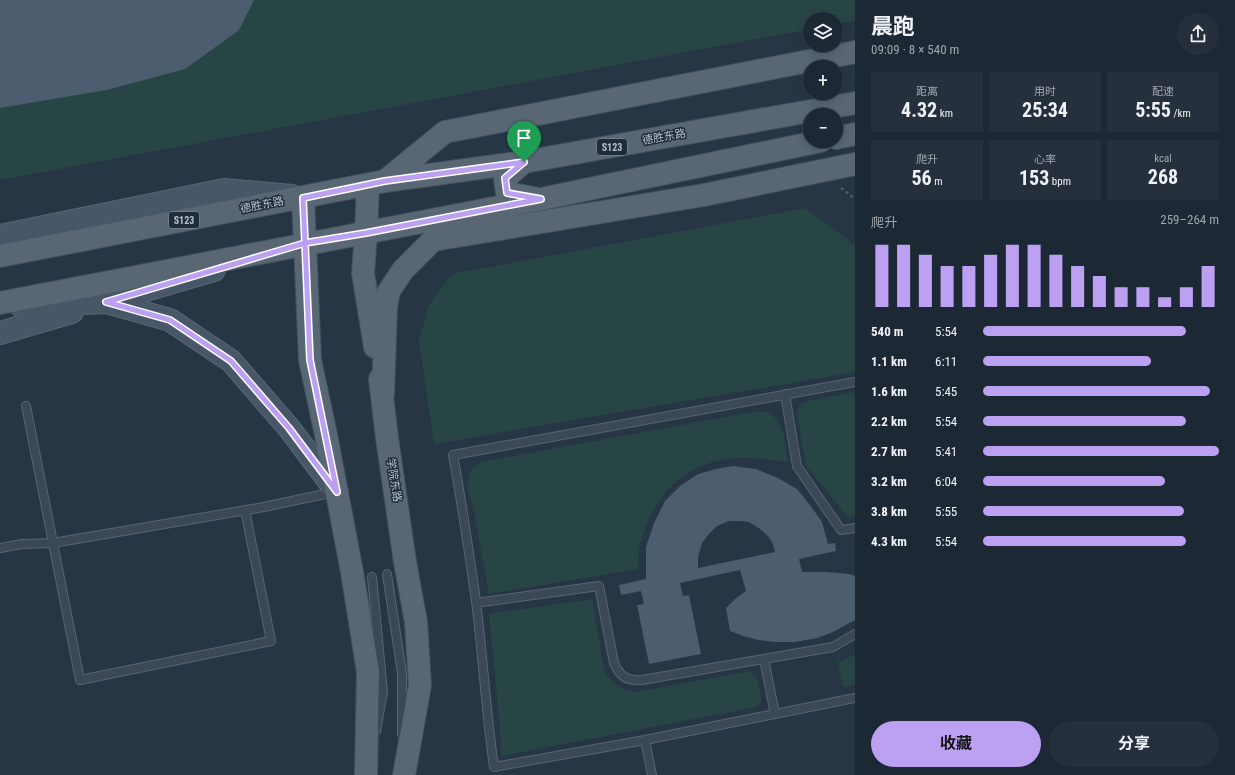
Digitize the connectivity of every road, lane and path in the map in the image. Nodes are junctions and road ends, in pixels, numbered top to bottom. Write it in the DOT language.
graph roads {
  1 [pos="855,52"];
  2 [pos="855,103"];
  3 [pos="855,134"];
  4 [pos="843,137"];
  5 [pos="803,145"];
  6 [pos="524,162"];
  7 [pos="855,164"];
  8 [pos="377,183"];
  9 [pos="841,188"];
  10 [pos="303,198"];
  11 [pos="541,199"];
  12 [pos="855,199"];
  13 [pos="366,233"];
  14 [pos="0,236"];
  15 [pos="433,240"];
  16 [pos="305,243"];
  17 [pos="0,256"];
  18 [pos="106,302"];
  19 [pos="0,303"];
  20 [pos="0,307"];
  21 [pos="0,333"];
  22 [pos="855,382"];
  23 [pos="382,393"];
  24 [pos="785,394"];
  25 [pos="26,406"];
  26 [pos="337,492"];
  27 [pos="245,510"];
  28 [pos="855,528"];
  29 [pos="53,543"];
  30 [pos="0,548"];
  31 [pos="387,574"];
  32 [pos="372,577"];
  33 [pos="476,602"];
  34 [pos="855,634"];
  35 [pos="764,659"];
  36 [pos="855,698"];
  37 [pos="775,714"];
  38 [pos="645,740"];
  39 [pos="367,775"];
  40 [pos="401,775"];
  41 [pos="404,775"];
  42 [pos="652,775"];
  1 -- 8 [label="main road"];
  2 -- 6 [label="main road, 德胜东路 / S123"];
  3 -- 4 [label="main road"];
  5 -- 11 [label="main road"];
  6 -- 8 [label="main road, 德胜东路 / S123"];
  6 -- 11 [label="main road"];
  7 -- 15 [label="main road"];
  8 -- 10 [label="main road, 德胜东路 / S123"];
  8 -- 13 [label="main road, 学院东路"];
  9 -- 12 [label="path"];
  10 -- 14 [label="street"];
  10 -- 16 [label="main road"];
  10 -- 17 [label="main road, 德胜东路 / S123"];
  11 -- 13 [label="main road"];
  13 -- 15 [label="main road"];
  13 -- 16 [label="main road"];
  13 -- 23 [label="main road, 学院东路"];
  15 -- 23 [label="main road"];
  16 -- 18 [label="street"];
  16 -- 19 [label="main road"];
  16 -- 26 [label="main road"];
  18 -- 20 [label="street"];
  18 -- 21 [label="street"];
  18 -- 26 [label="street"];
  22 -- 24 [label="lane"];
  23 -- 41 [label="main road, 学院东路"];
  24 -- 28 [label="lane"];
  24 -- 33 [label="lane"];
  25 -- 29 [label="lane"];
  26 -- 27 [label="lane"];
  26 -- 39 [label="main road"];
  27 -- 29 [label="lane"];
  27 -- 29 [label="lane"];
  29 -- 30 [label="lane"];
  31 -- 40 [label="lane"];
  32 -- 39 [label="lane"];
  33 -- 35 [label="lane"];
  33 -- 38 [label="lane"];
  34 -- 35 [label="lane"];
  35 -- 37 [label="lane"];
  36 -- 37 [label="lane"];
  37 -- 38 [label="lane"];
  38 -- 42 [label="lane"];
}
